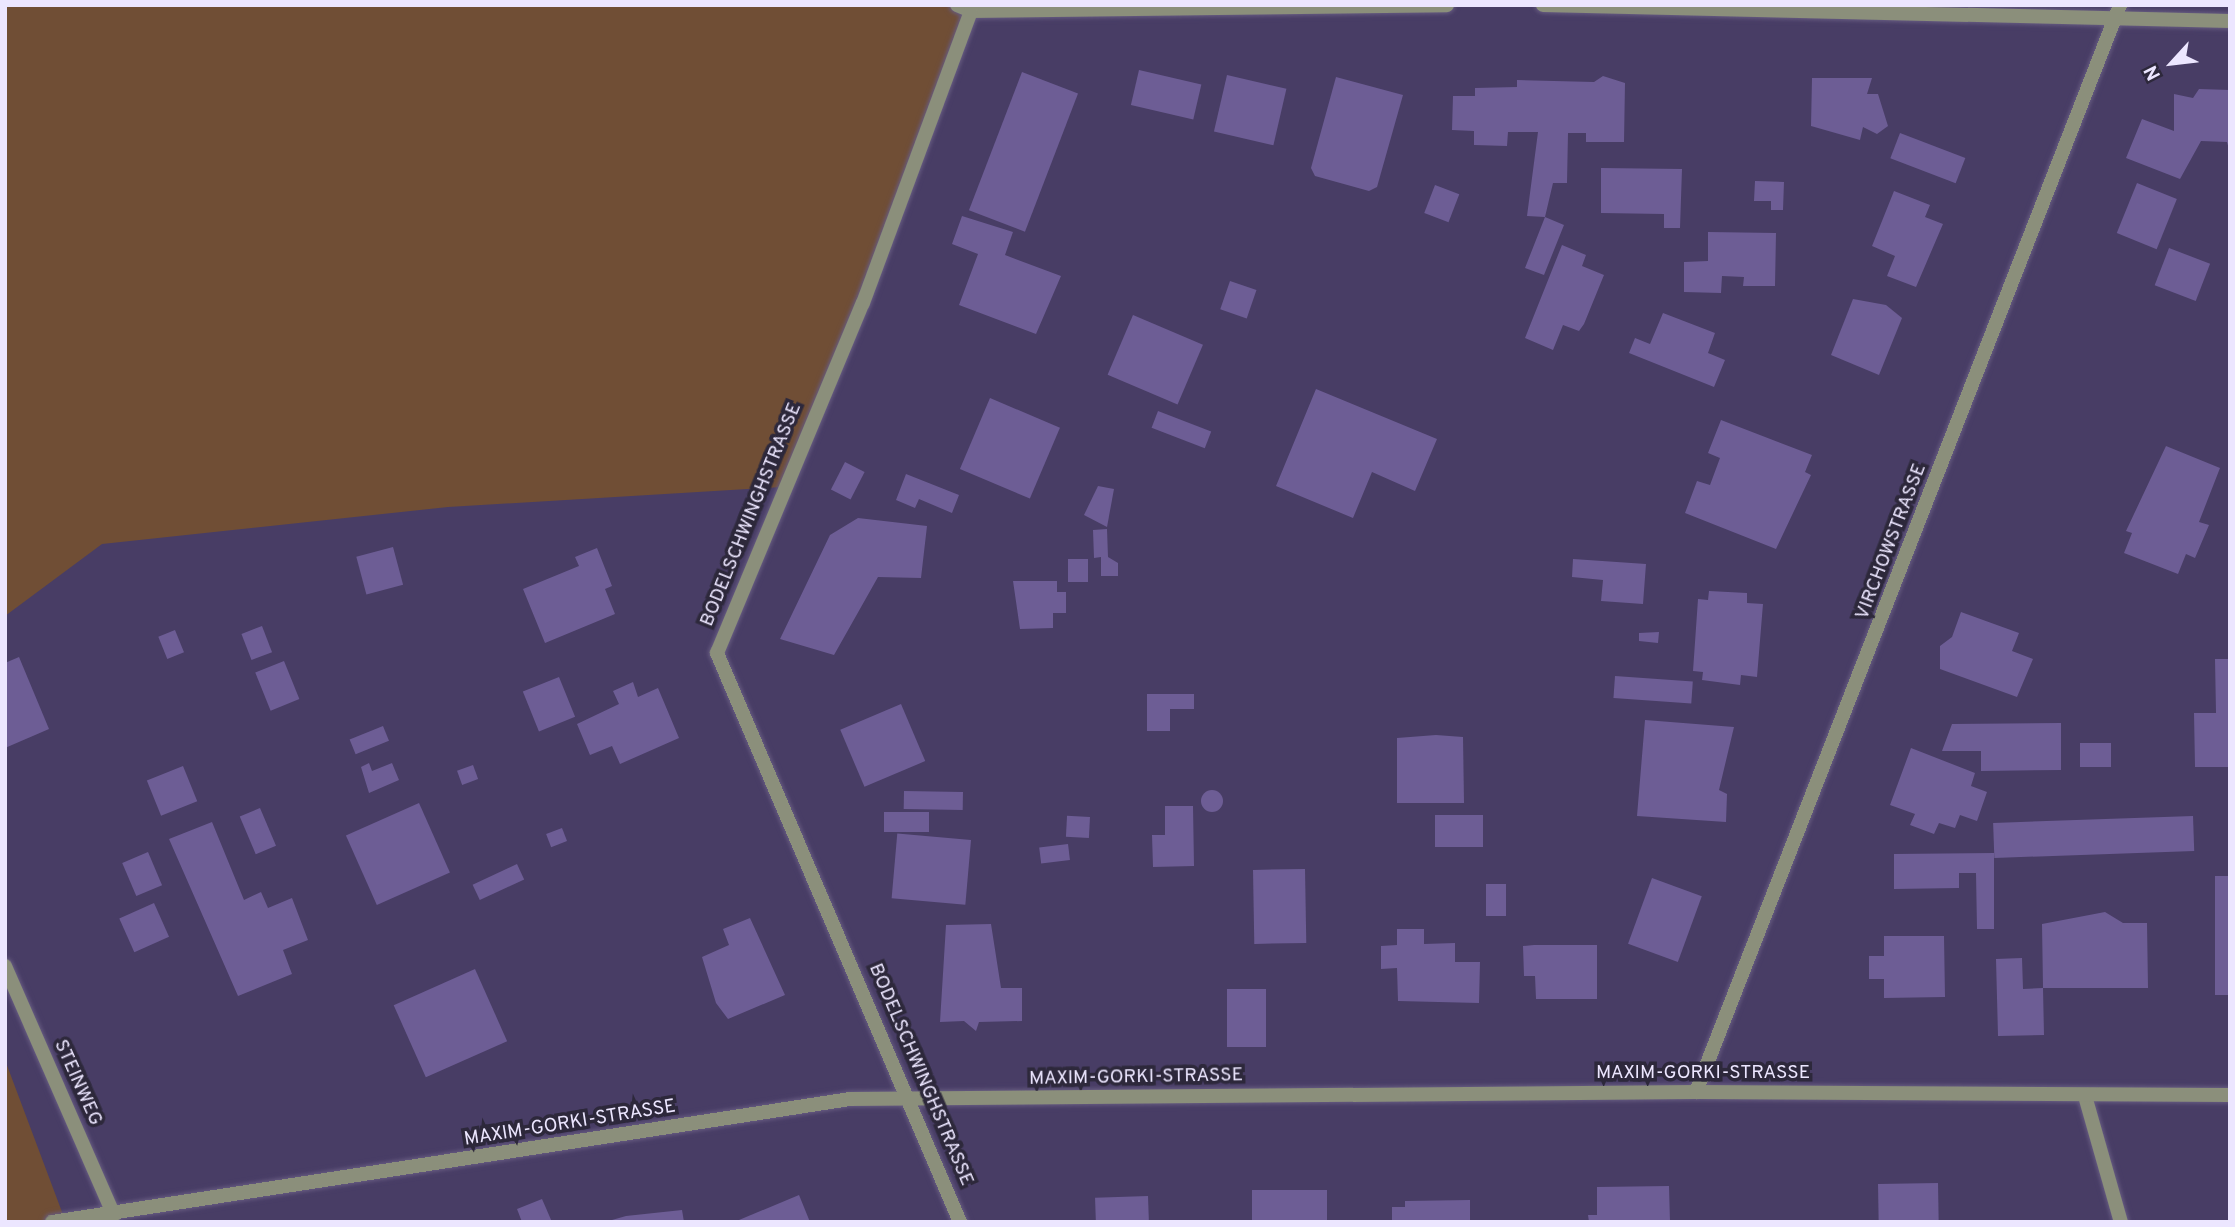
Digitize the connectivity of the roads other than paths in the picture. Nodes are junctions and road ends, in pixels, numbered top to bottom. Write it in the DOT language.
graph roads {
  1 [pos="1447,5"];
  2 [pos="1543,5"];
  3 [pos="2120,5"];
  4 [pos="964,8"];
  5 [pos="2115,20"];
  6 [pos="2230,21"];
  7 [pos="5,966"];
  8 [pos="1696,1092"];
  9 [pos="2230,1095"];
  10 [pos="2085,1096"];
  11 [pos="909,1099"];
  12 [pos="114,1215"];
  13 [pos="61,1221"];
  14 [pos="960,1222"];
  15 [pos="2121,1222"];
  1 -- 4 [label="street"];
  2 -- 5 [label="street"];
  3 -- 5 [label="street, VIRCHOWSTRASSE"];
  4 -- 11 [label="street, BODELSCHWINGHSTRASSE"];
  5 -- 6 [label="street"];
  5 -- 8 [label="street, VIRCHOWSTRASSE"];
  7 -- 12 [label="street, STEINWEG"];
  8 -- 10 [label="street, MAXIM-GORKI-STRASSE"];
  8 -- 11 [label="street, MAXIM-GORKI-STRASSE"];
  9 -- 10 [label="street, MAXIM-GORKI-STRASSE"];
  10 -- 15 [label="street"];
  11 -- 12 [label="street, MAXIM-GORKI-STRASSE"];
  11 -- 14 [label="street, BODELSCHWINGHSTRASSE"];
  12 -- 13 [label="street, MAXIM-GORKI-STRASSE"];
}
